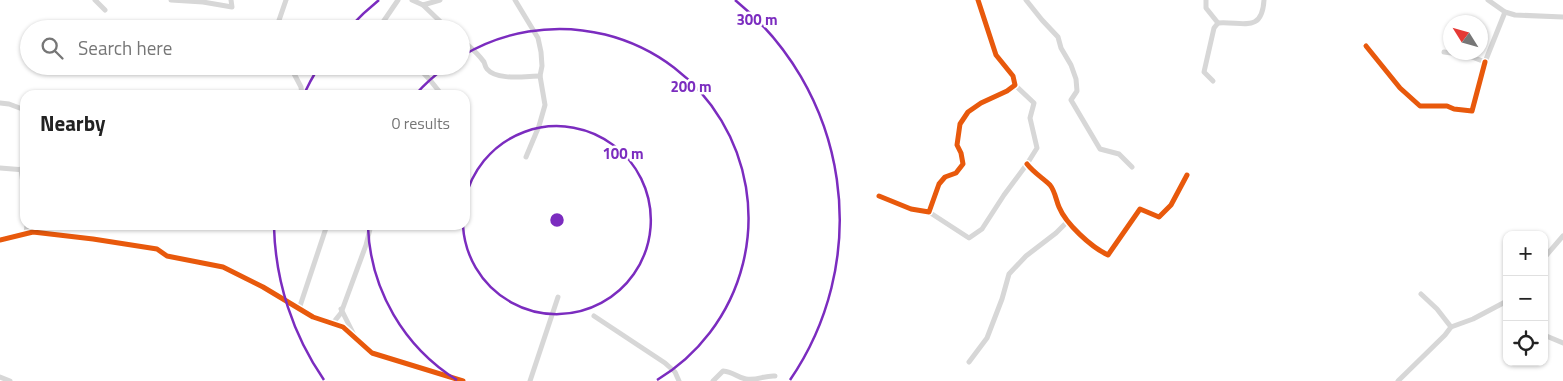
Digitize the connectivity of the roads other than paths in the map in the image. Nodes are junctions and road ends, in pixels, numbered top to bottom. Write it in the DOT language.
graph roads {
  1 [pos="95,0"];
  2 [pos="171,0"];
  3 [pos="231,0"];
  4 [pos="286,0"];
  5 [pos="398,0"];
  6 [pos="412,0"];
  7 [pos="440,0"];
  8 [pos="515,0"];
  9 [pos="978,0"];
  10 [pos="1026,0"];
  11 [pos="1206,0"];
  12 [pos="1264,0"];
  13 [pos="1488,0"];
  14 [pos="423,5"];
  15 [pos="105,10"];
  16 [pos="1505,12"];
  17 [pos="1563,17"];
  18 [pos="279,20"];
  19 [pos="384,20"];
  20 [pos="439,20"];
  21 [pos="1218,23"];
  22 [pos="1366,46"];
  23 [pos="470,47"];
  24 [pos="1480,60"];
  25 [pos="1485,62"];
  26 [pos="295,75"];
  27 [pos="425,75"];
  28 [pos="540,76"];
  29 [pos="1213,81"];
  30 [pos="1015,85"];
  31 [pos="301,90"];
  32 [pos="438,90"];
  33 [pos="0,103"];
  34 [pos="20,108"];
  35 [pos="526,157"];
  36 [pos="1027,164"];
  37 [pos="0,168"];
  38 [pos="1132,168"];
  39 [pos="20,169"];
  40 [pos="1187,175"];
  41 [pos="879,196"];
  42 [pos="929,212"];
  43 [pos="1067,222"];
  44 [pos="26,230"];
  45 [pos="325,230"];
  46 [pos="370,230"];
  47 [pos="26,234"];
  48 [pos="1563,236"];
  49 [pos="0,240"];
  50 [pos="1548,253"];
  51 [pos="1421,294"];
  52 [pos="558,297"];
  53 [pos="1503,303"];
  54 [pos="299,309"];
  55 [pos="341,309"];
  56 [pos="594,316"];
  57 [pos="333,324"];
  58 [pos="1451,327"];
  59 [pos="1548,337"];
  60 [pos="356,339"];
  61 [pos="1563,343"];
  62 [pos="969,362"];
  63 [pos="775,376"];
  64 [pos="0,377"];
  65 [pos="10,381"];
  66 [pos="464,381"];
  67 [pos="530,381"];
  68 [pos="679,381"];
  69 [pos="713,381"];
  70 [pos="1398,381"];
  1 -- 15 [label="street"];
  2 -- 3 [label="street"];
  4 -- 18 [label="street"];
  5 -- 19 [label="street"];
  6 -- 14 [label="street"];
  7 -- 14 [label="street"];
  8 -- 28 [label="street"];
  9 -- 30 [label="street"];
  10 -- 38 [label="street"];
  11 -- 21 [label="street"];
  12 -- 21 [label="street"];
  13 -- 16 [label="street"];
  14 -- 20 [label="street"];
  16 -- 17 [label="street"];
  16 -- 25 [label="street"];
  21 -- 29 [label="street"];
  22 -- 25 [label="street"];
  23 -- 28 [label="street"];
  24 -- 25 [label="street"];
  26 -- 31 [label="street"];
  27 -- 32 [label="street"];
  28 -- 35 [label="street"];
  30 -- 36 [label="street"];
  30 -- 42 [label="street"];
  33 -- 34 [label="street"];
  36 -- 42 [label="street"];
  36 -- 43 [label="street"];
  37 -- 39 [label="street"];
  40 -- 43 [label="street"];
  41 -- 42 [label="street"];
  43 -- 62 [label="street"];
  44 -- 47 [label="street"];
  45 -- 54 [label="street"];
  46 -- 55 [label="street"];
  47 -- 49 [label="street"];
  47 -- 54 [label="street"];
  48 -- 50 [label="street"];
  51 -- 58 [label="street"];
  52 -- 67 [label="street"];
  53 -- 58 [label="street"];
  54 -- 57 [label="street"];
  55 -- 57 [label="street"];
  55 -- 60 [label="street"];
  56 -- 68 [label="street"];
  57 -- 60 [label="street"];
  58 -- 70 [label="street"];
  59 -- 61 [label="street"];
  60 -- 66 [label="street"];
  63 -- 69 [label="street"];
  64 -- 65 [label="street"];
}
